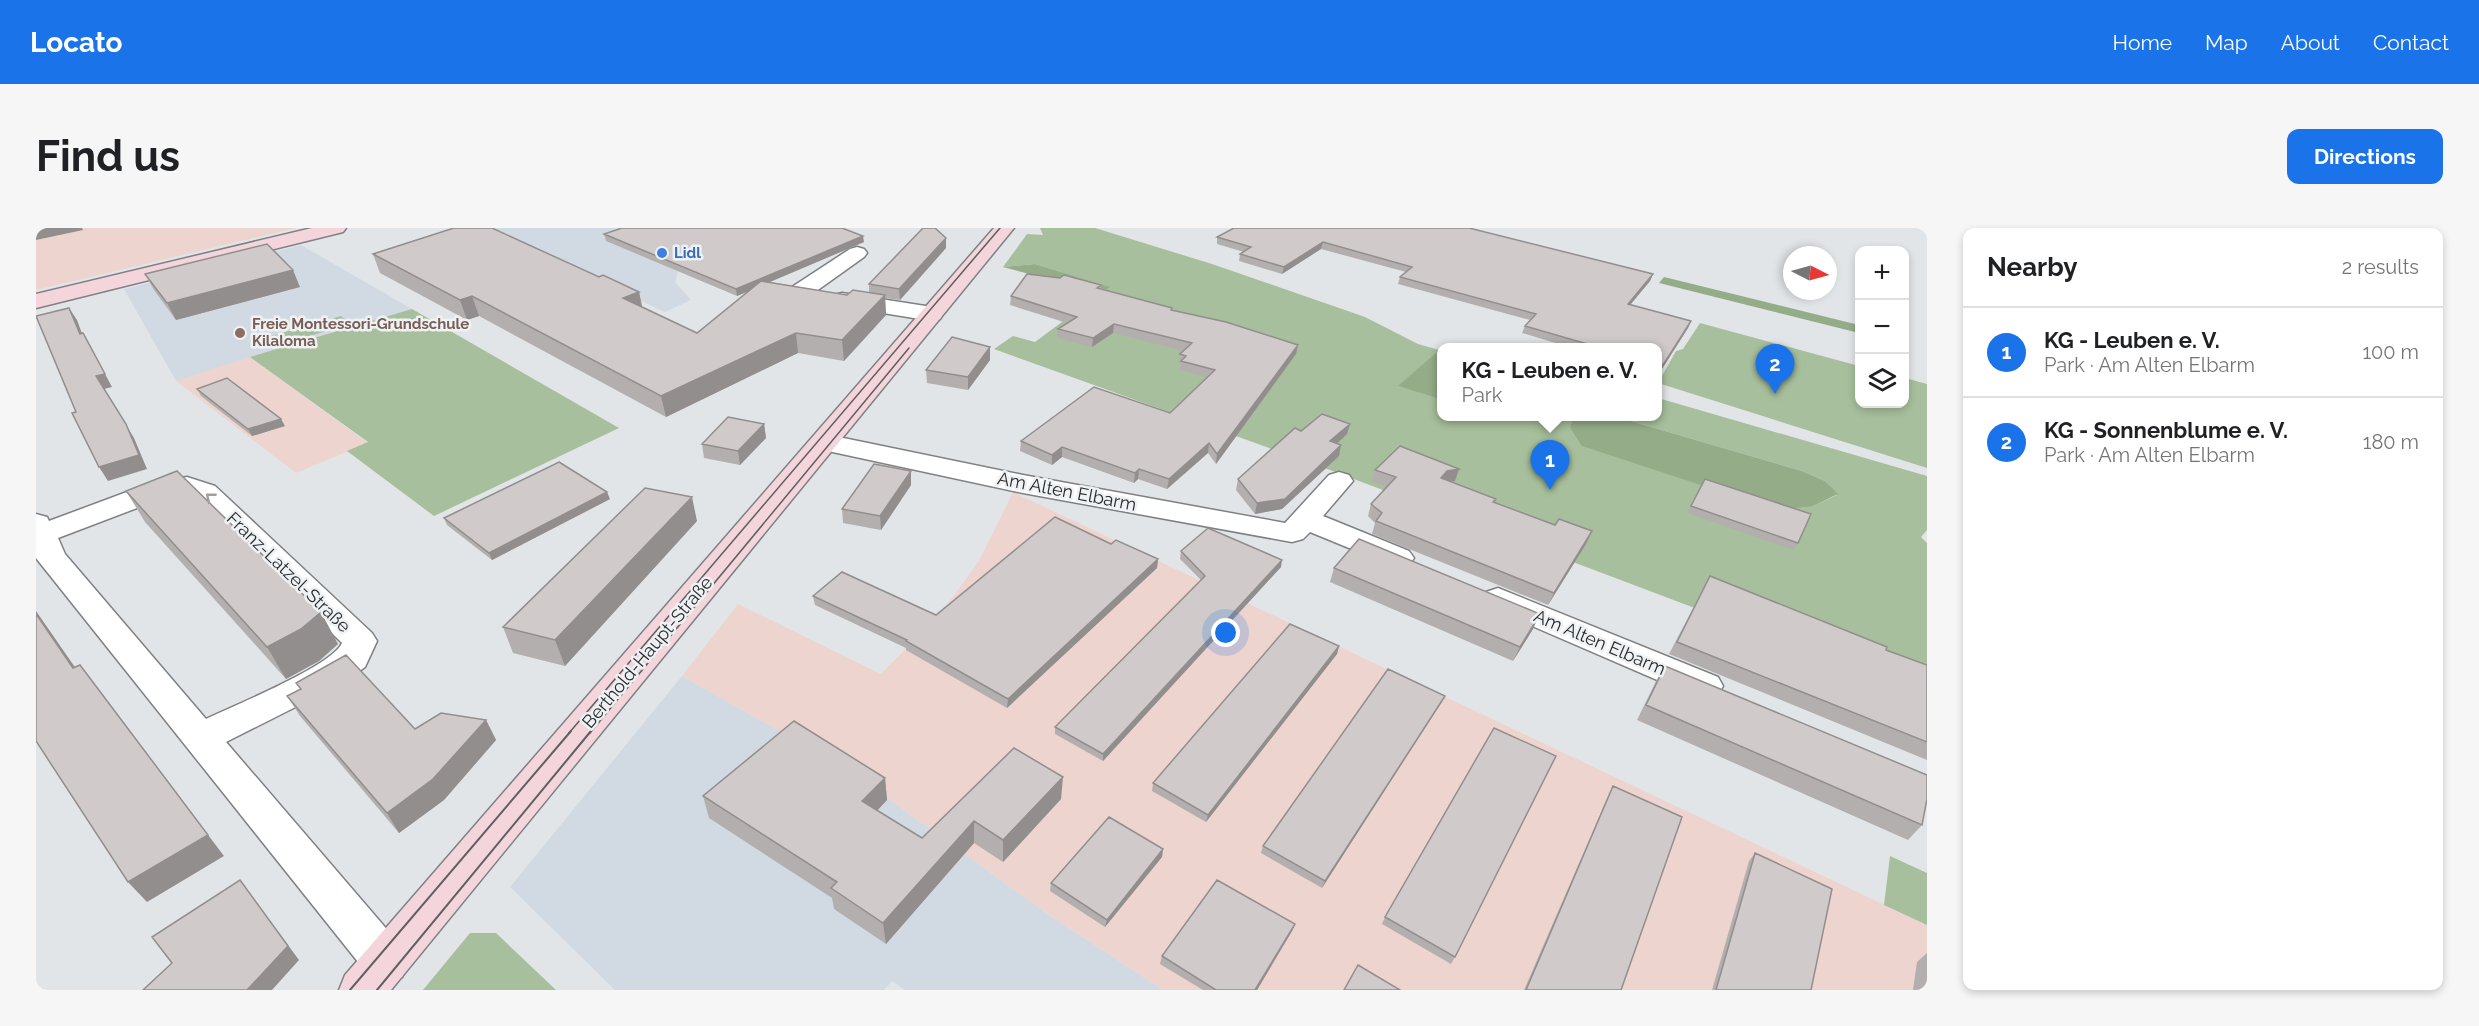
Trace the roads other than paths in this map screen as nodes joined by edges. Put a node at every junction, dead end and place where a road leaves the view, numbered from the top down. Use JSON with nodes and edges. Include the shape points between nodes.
{"nodes":[{"id":1,"x":336,"y":228,"type":"edge"},
{"id":2,"x":1004,"y":228,"type":"edge"},
{"id":3,"x":857,"y":252,"type":"dead end"},
{"id":4,"x":36,"y":301,"type":"edge"},
{"id":5,"x":932,"y":314,"type":"junction"},
{"id":6,"x":824,"y":442,"type":"junction"},
{"id":7,"x":1339,"y":481,"type":"dead end"},
{"id":8,"x":1305,"y":519,"type":"junction"},
{"id":9,"x":41,"y":545,"type":"edge"},
{"id":10,"x":1425,"y":569,"type":"edge"},
{"id":11,"x":1469,"y":587,"type":"edge"},
{"id":12,"x":1731,"y":696,"type":"edge"},
{"id":13,"x":200,"y":738,"type":"junction"},
{"id":14,"x":386,"y":962,"type":"junction"},
{"id":15,"x":362,"y":990,"type":"edge"}],
"edges":[{"from":1,"to":4,"type":"street"},
{"from":2,"to":5,"type":"street","name":"Berthold-Haupt-Straße"},
{"from":3,"to":5,"type":"street","via":[[800,292]]},
{"from":5,"to":6,"type":"street","name":"Berthold-Haupt-Straße"},
{"from":6,"to":8,"type":"street","name":"Am Alten Elbarm","via":[[1023,484],[1293,533]]},
{"from":6,"to":14,"type":"street","name":"Berthold-Haupt-Straße"},
{"from":7,"to":8,"type":"street","name":"Am Alten Elbarm"},
{"from":8,"to":10,"type":"street"},
{"from":9,"to":13,"type":"street","name":"Franz-Latzel-Straße"},
{"from":13,"to":9,"type":"street","name":"Franz-Latzel-Straße","one_way":true,"via":[[330,674],[353,658],[360,641],[205,492],[188,486],[161,489]]},
{"from":11,"to":12,"type":"street","name":"Am Alten Elbarm"},
{"from":13,"to":14,"type":"street","name":"Franz-Latzel-Straße"},
{"from":14,"to":15,"type":"street","name":"Berthold-Haupt-Straße"}]}
